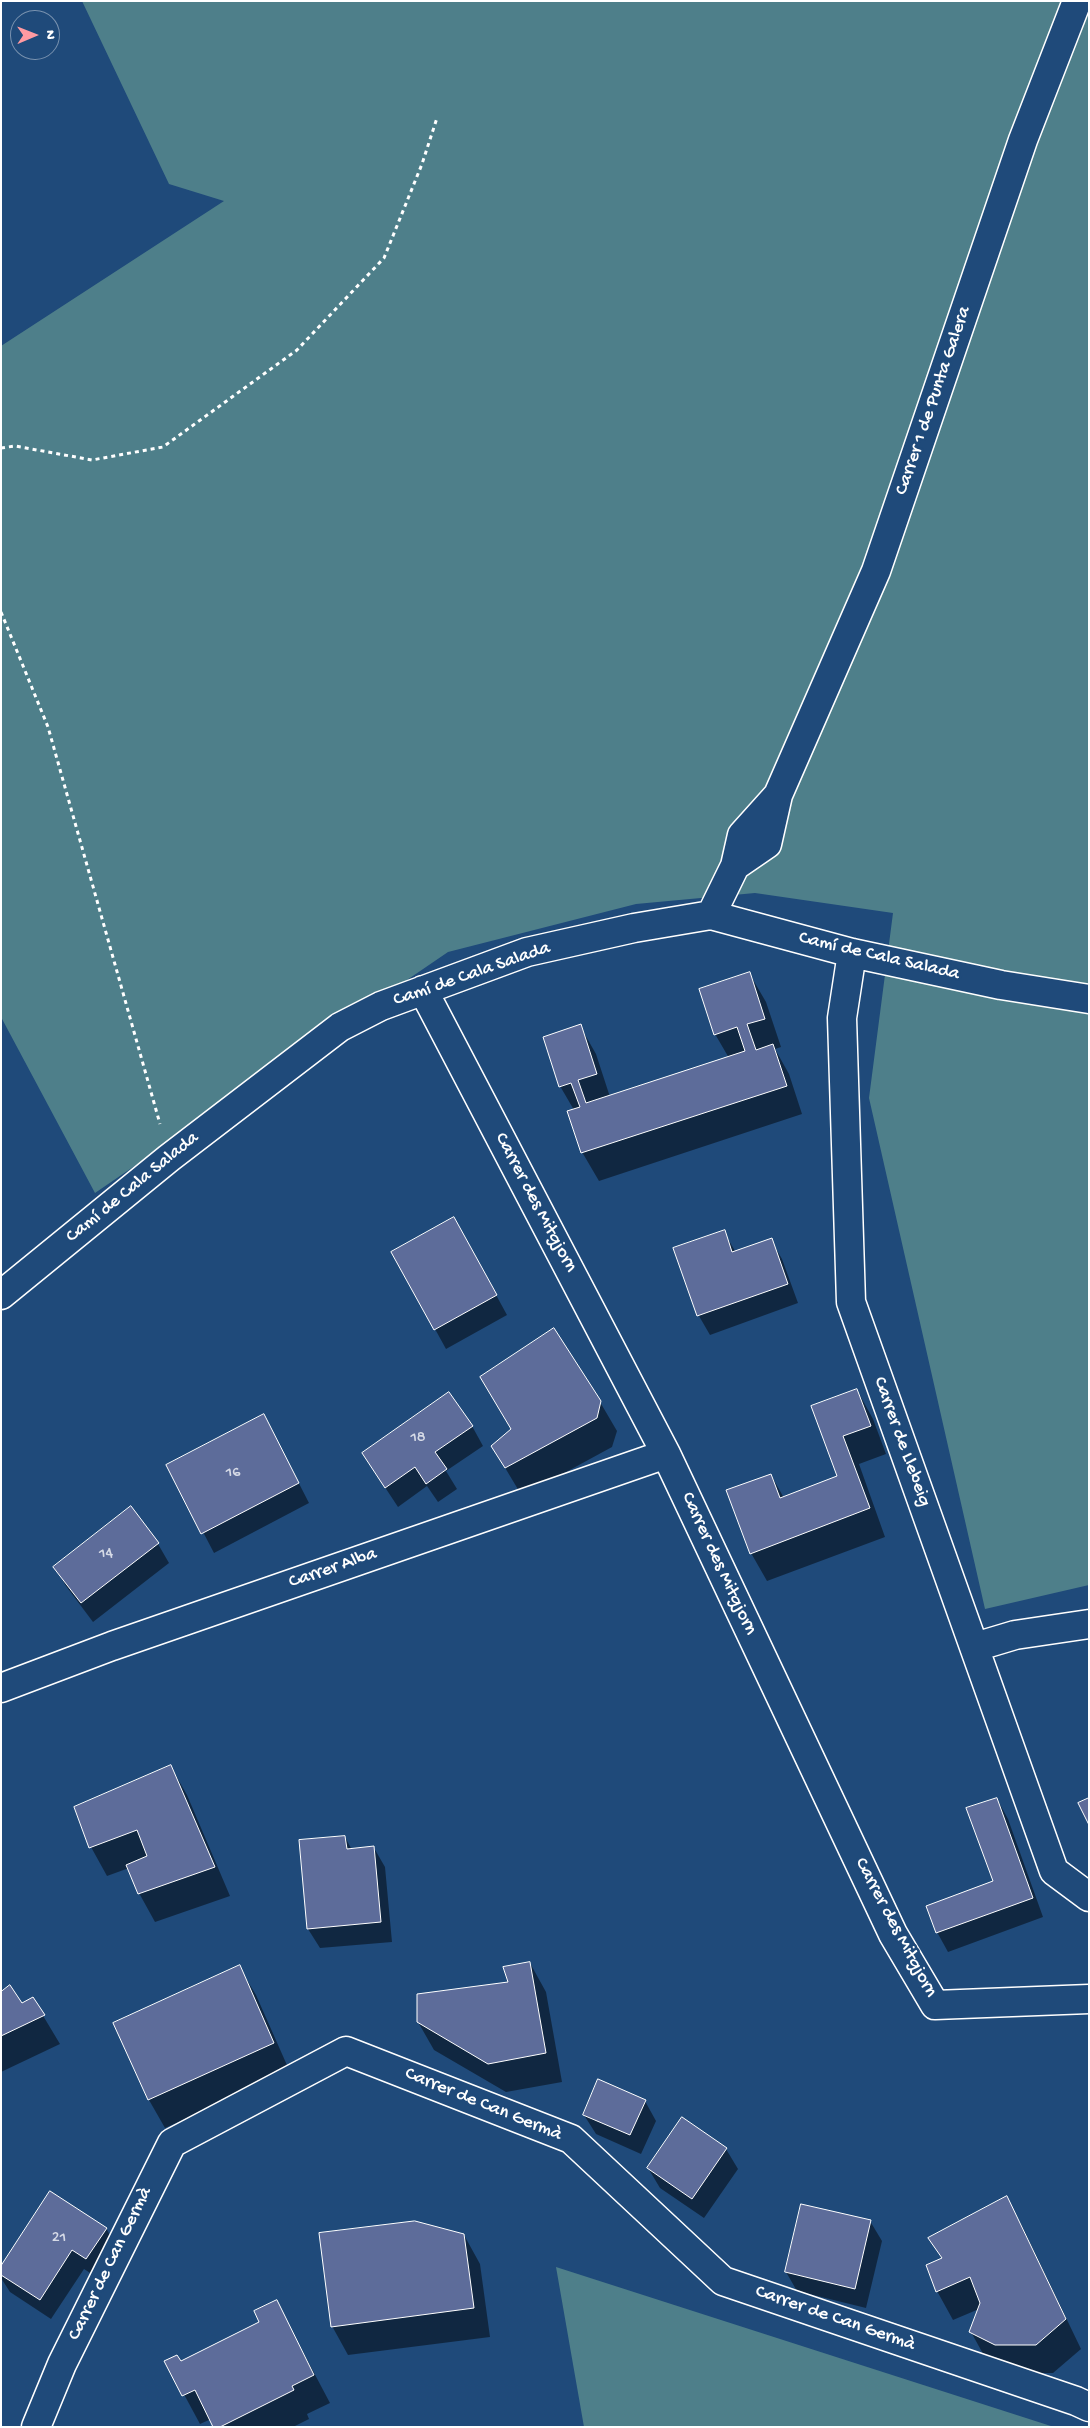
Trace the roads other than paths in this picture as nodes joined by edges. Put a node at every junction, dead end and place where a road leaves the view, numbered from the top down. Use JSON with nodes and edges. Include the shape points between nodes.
{"nodes":[{"id":1,"x":1077,"y":1,"type":"edge"},
{"id":2,"x":711,"y":915,"type":"junction"},
{"id":3,"x":852,"y":954,"type":"junction"},
{"id":4,"x":423,"y":990,"type":"junction"},
{"id":5,"x":1089,"y":999,"type":"edge"},
{"id":6,"x":1,"y":1295,"type":"edge"},
{"id":7,"x":666,"y":1454,"type":"junction"},
{"id":8,"x":1089,"y":1624,"type":"edge"},
{"id":9,"x":975,"y":1647,"type":"junction"},
{"id":10,"x":1,"y":1688,"type":"edge"},
{"id":11,"x":1089,"y":1897,"type":"edge"},
{"id":12,"x":1089,"y":1999,"type":"edge"},
{"id":13,"x":1089,"y":2407,"type":"edge"},
{"id":14,"x":36,"y":2427,"type":"edge"}],
"edges":[{"from":1,"to":2,"type":"street","name":"Carrer 1 de Punta Galera","via":[[1023,140],[876,571],[778,795],[742,835],[735,866]]},
{"from":2,"to":3,"type":"street","name":"Camí de Cala Salada"},
{"from":2,"to":4,"type":"street","name":"Camí de Cala Salada","via":[[527,952]]},
{"from":3,"to":5,"type":"street","name":"Camí de Cala Salada","via":[[1001,985]]},
{"from":3,"to":9,"type":"street","name":"Carrer de Llebeig","via":[[842,1018],[850,1302]]},
{"from":4,"to":6,"type":"street","name":"Camí de Cala Salada","via":[[340,1027],[169,1158]]},
{"from":4,"to":7,"type":"street","name":"Carrer des Mitgjorn"},
{"from":7,"to":10,"type":"street","name":"Carrer Alba","via":[[112,1646]]},
{"from":7,"to":12,"type":"street","name":"Carrer des Mitgjorn","via":[[893,1934],[935,2005]]},
{"from":8,"to":9,"type":"street","via":[[1015,1634]]},
{"from":9,"to":11,"type":"street","name":"Carrer de Llebeig","via":[[1054,1871]]},
{"from":13,"to":14,"type":"street","name":"Carrer de Can Germà","via":[[723,2281],[571,2139],[346,2051],[172,2143],[62,2364]]}]}
